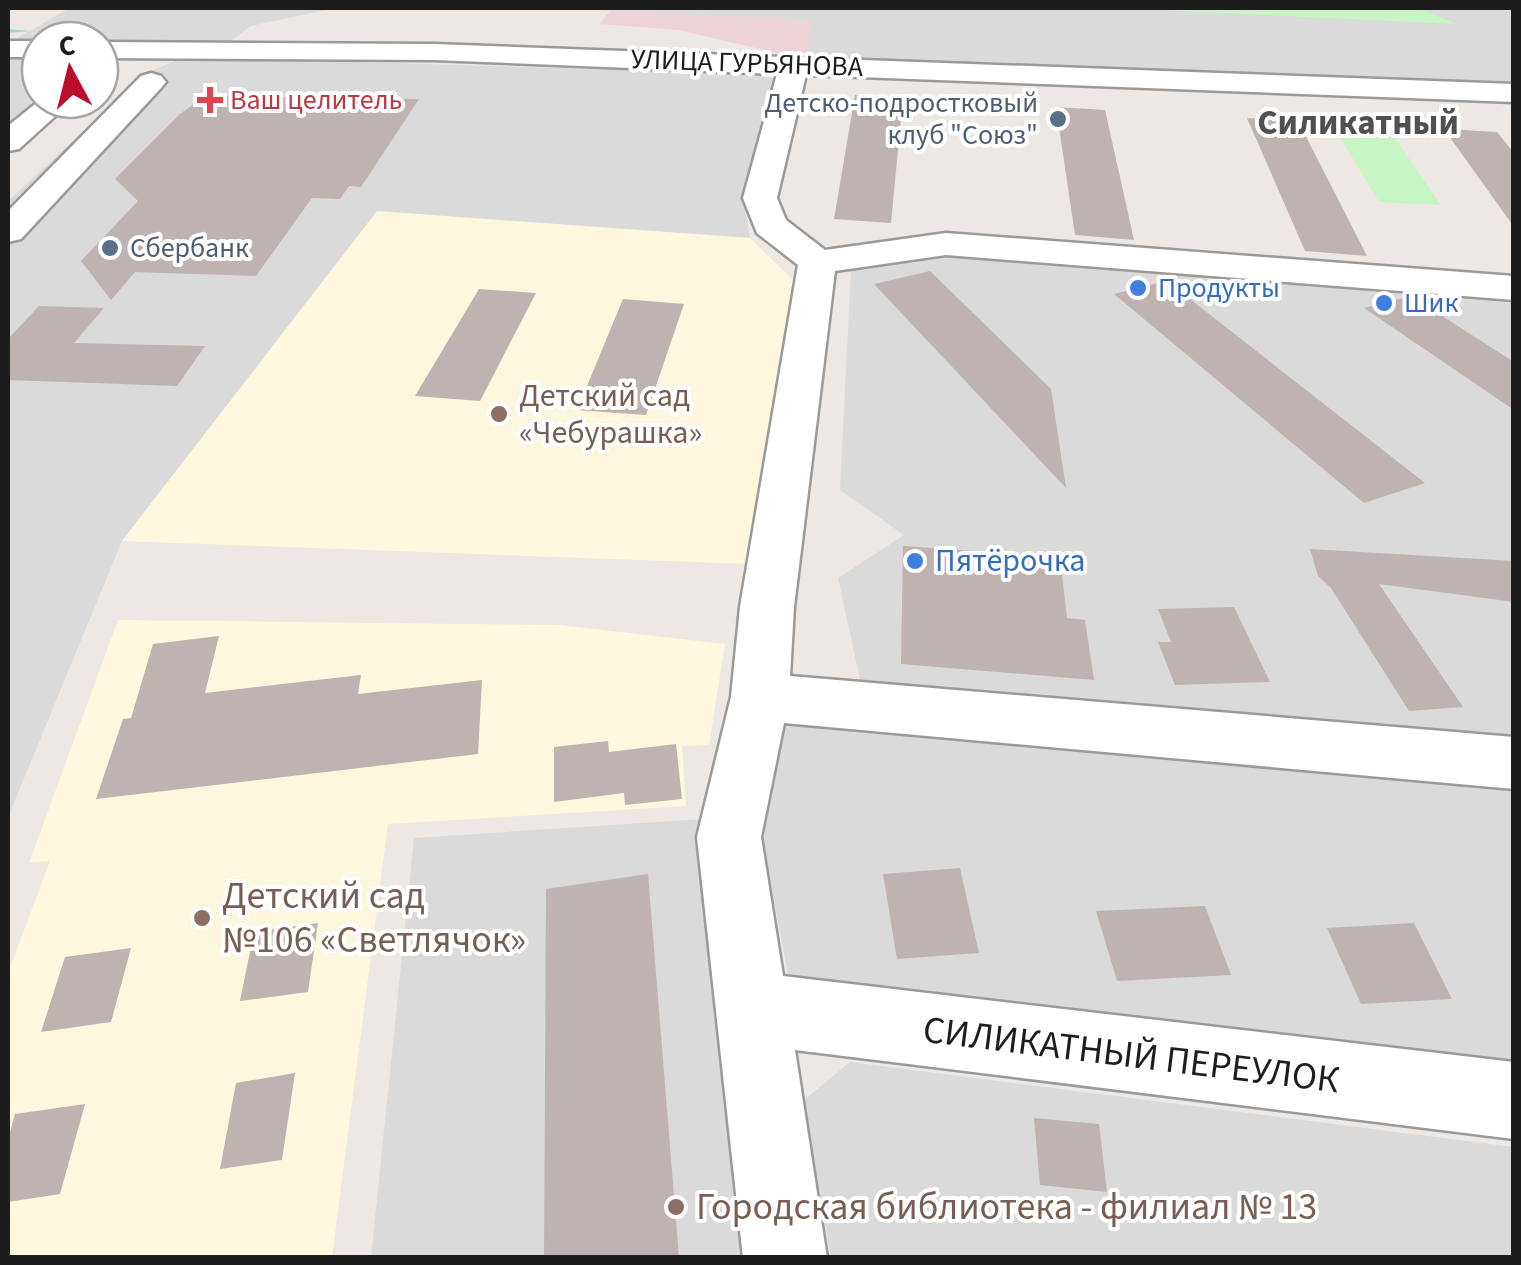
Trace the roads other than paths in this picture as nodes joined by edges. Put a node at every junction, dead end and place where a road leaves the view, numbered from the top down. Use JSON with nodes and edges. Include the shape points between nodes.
{"nodes":[{"id":1,"x":120,"y":50,"type":"edge"},
{"id":2,"x":794,"y":64,"type":"junction"},
{"id":3,"x":152,"y":82,"type":"dead end"},
{"id":4,"x":1514,"y":93,"type":"edge"},
{"id":5,"x":40,"y":120,"type":"edge"},
{"id":6,"x":10,"y":154,"type":"edge"},
{"id":7,"x":8,"y":231,"type":"edge"},
{"id":8,"x":816,"y":262,"type":"junction"},
{"id":9,"x":1514,"y":288,"type":"edge"},
{"id":10,"x":760,"y":697,"type":"junction"},
{"id":11,"x":1514,"y":763,"type":"edge"},
{"id":12,"x":749,"y":1008,"type":"junction"},
{"id":13,"x":1514,"y":1101,"type":"edge"},
{"id":14,"x":785,"y":1258,"type":"edge"}],
"edges":[{"from":1,"to":2,"type":"street","name":"УЛИЦА ГУРЬЯНОВА"},
{"from":2,"to":4,"type":"street","name":"УЛИЦА ГУРЬЯНОВА"},
{"from":2,"to":8,"type":"street","via":[[760,198],[770,225]]},
{"from":3,"to":7,"type":"street"},
{"from":5,"to":6,"type":"street"},
{"from":8,"to":9,"type":"street","via":[[946,244]]},
{"from":8,"to":10,"type":"street"},
{"from":10,"to":11,"type":"street"},
{"from":10,"to":12,"type":"street","via":[[729,837]]},
{"from":12,"to":13,"type":"street","name":"СИЛИКАТНЫЙ ПЕРЕУЛОК"},
{"from":12,"to":14,"type":"street"}]}
